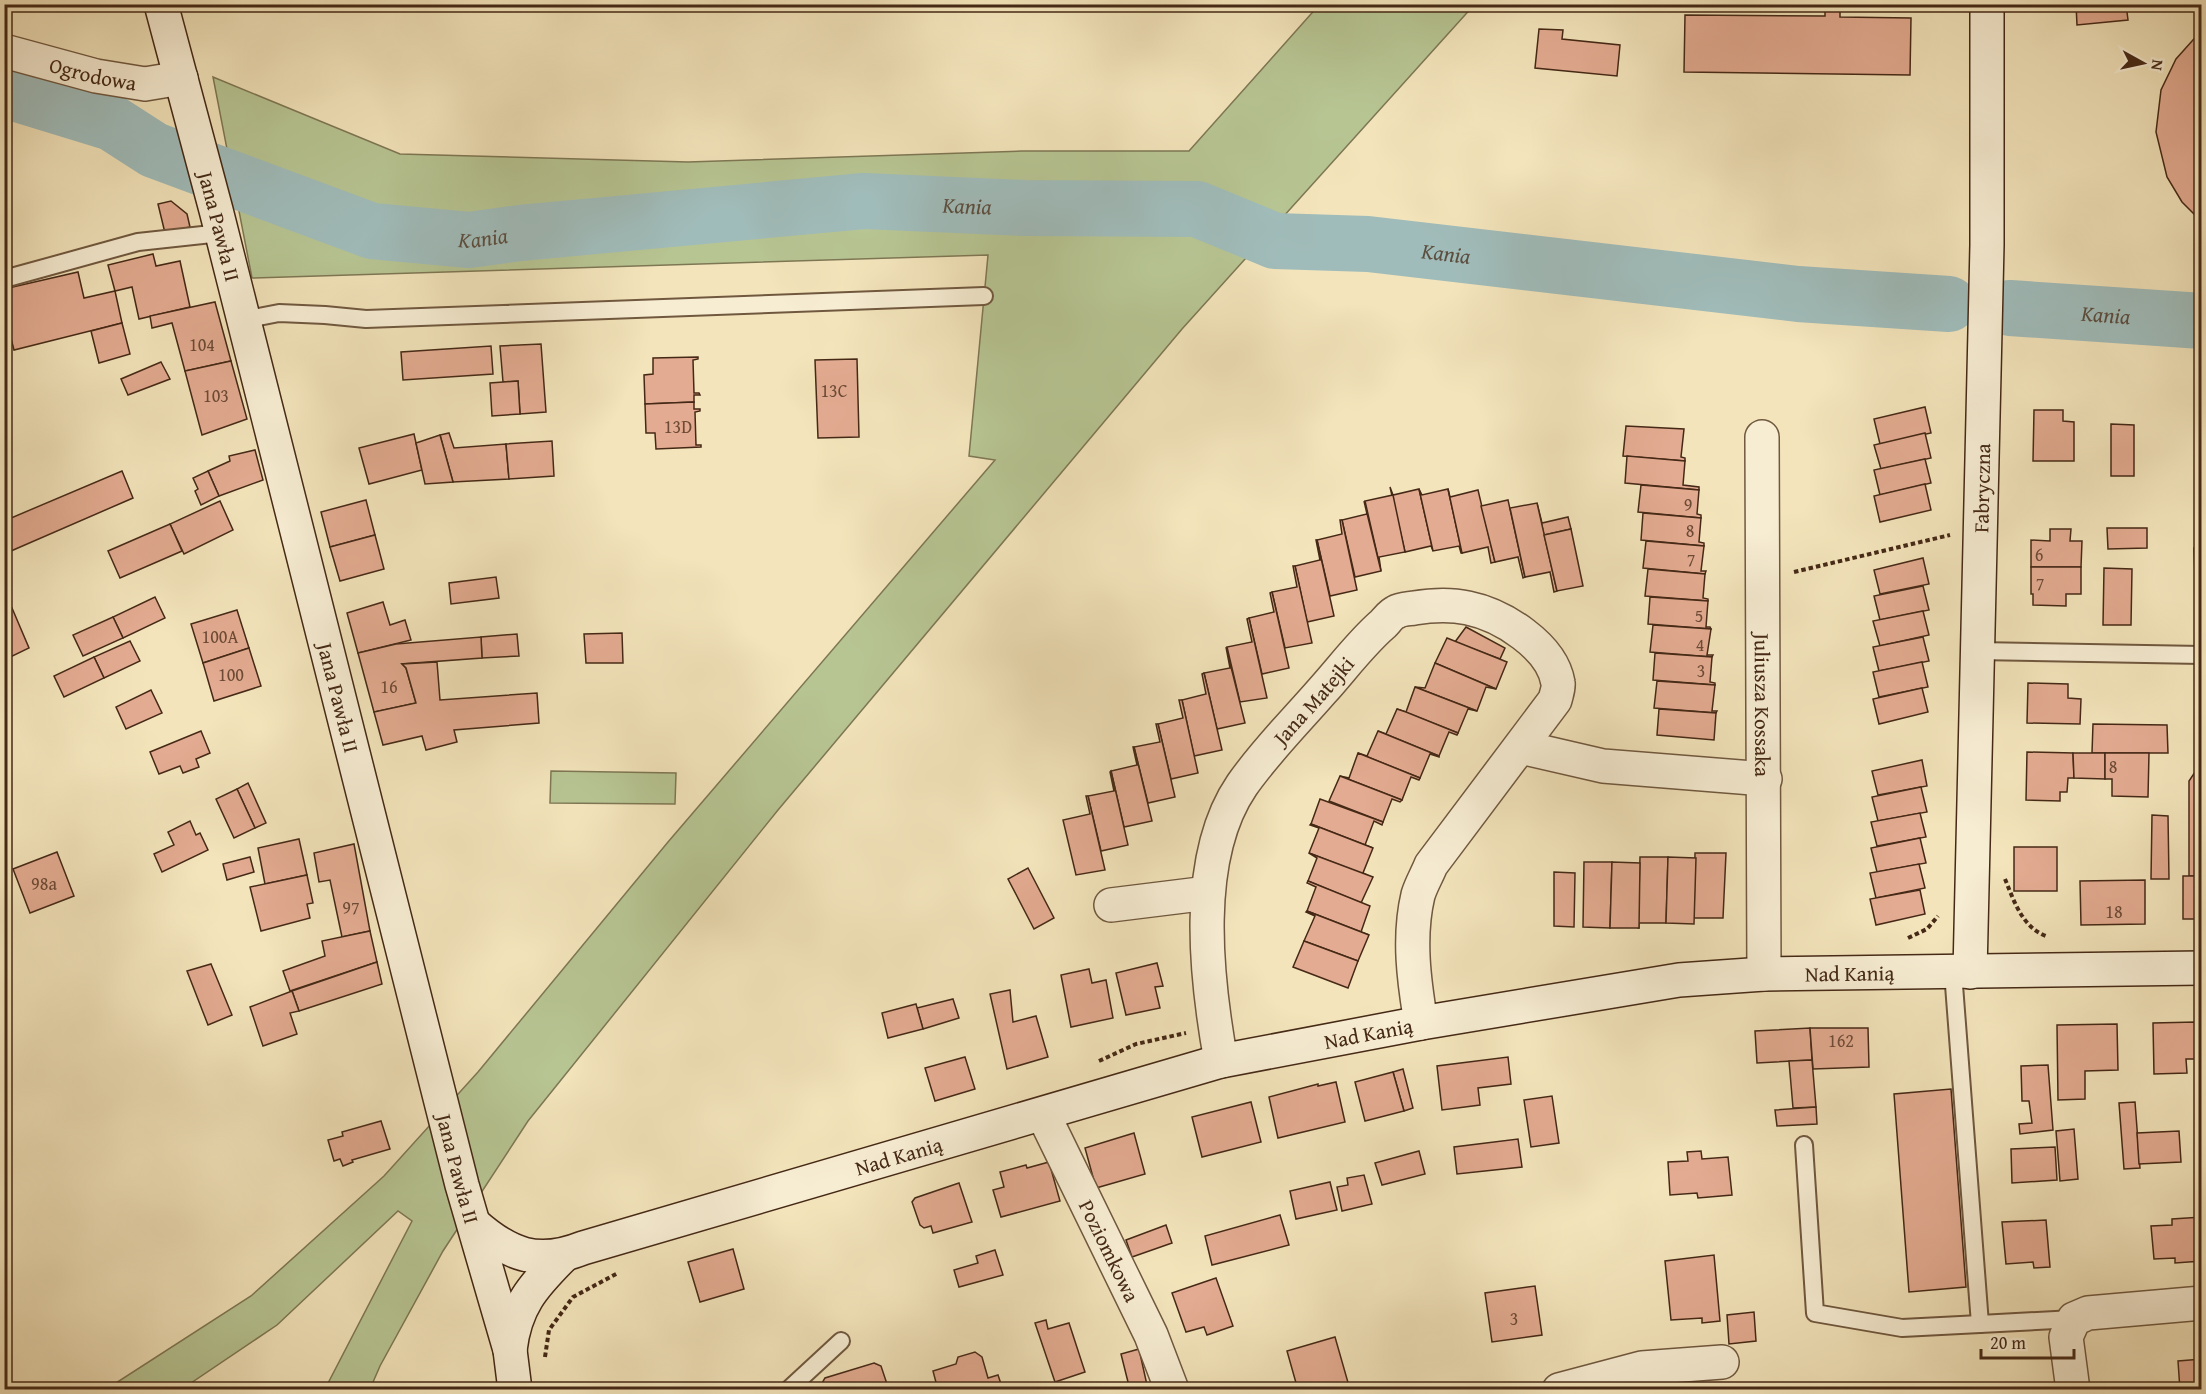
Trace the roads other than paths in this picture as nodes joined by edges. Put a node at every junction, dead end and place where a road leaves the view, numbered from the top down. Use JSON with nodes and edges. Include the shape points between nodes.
{"nodes":[{"id":1,"x":161,"y":4,"type":"edge"},
{"id":2,"x":1987,"y":4,"type":"edge"},
{"id":3,"x":4,"y":51,"type":"edge"},
{"id":4,"x":181,"y":78,"type":"junction"},
{"id":5,"x":219,"y":222,"type":"junction"},
{"id":6,"x":4,"y":279,"type":"edge"},
{"id":7,"x":984,"y":296,"type":"dead end"},
{"id":8,"x":243,"y":320,"type":"junction"},
{"id":9,"x":1762,"y":437,"type":"dead end"},
{"id":10,"x":1977,"y":651,"type":"junction"},
{"id":11,"x":2202,"y":655,"type":"edge"},
{"id":12,"x":1521,"y":747,"type":"junction"},
{"id":13,"x":1765,"y":779,"type":"junction"},
{"id":14,"x":1208,"y":893,"type":"junction"},
{"id":15,"x":1111,"y":905,"type":"dead end"},
{"id":16,"x":2202,"y":968,"type":"edge"},
{"id":17,"x":1961,"y":972,"type":"junction"},
{"id":18,"x":1764,"y":974,"type":"junction"},
{"id":19,"x":1421,"y":1023,"type":"junction"},
{"id":20,"x":1221,"y":1060,"type":"junction"},
{"id":21,"x":1043,"y":1114,"type":"junction"},
{"id":22,"x":1804,"y":1145,"type":"dead end"},
{"id":23,"x":474,"y":1224,"type":"junction"},
{"id":24,"x":562,"y":1256,"type":"junction"},
{"id":25,"x":2202,"y":1304,"type":"edge"},
{"id":26,"x":2073,"y":1319,"type":"junction"},
{"id":27,"x":1980,"y":1324,"type":"junction"},
{"id":28,"x":841,"y":1341,"type":"dead end"},
{"id":29,"x":510,"y":1350,"type":"junction"},
{"id":30,"x":1722,"y":1362,"type":"dead end"},
{"id":31,"x":515,"y":1389,"type":"edge"},
{"id":32,"x":788,"y":1389,"type":"edge"},
{"id":33,"x":1172,"y":1389,"type":"edge"},
{"id":34,"x":1559,"y":1389,"type":"edge"},
{"id":35,"x":2073,"y":1389,"type":"edge"}],
"edges":[{"from":1,"to":4,"type":"street","name":"Jana Pawła II"},
{"from":2,"to":10,"type":"street","name":"Fabryczna","via":[[1987,245]]},
{"from":3,"to":4,"type":"street","name":"Ogrodowa","via":[[96,76],[145,84]]},
{"from":4,"to":5,"type":"street","name":"Jana Pawła II"},
{"from":5,"to":6,"type":"lane"},
{"from":5,"to":8,"type":"street","name":"Jana Pawła II"},
{"from":7,"to":8,"type":"lane","via":[[366,319],[279,313]]},
{"from":8,"to":23,"type":"street","name":"Jana Pawła II"},
{"from":9,"to":13,"type":"street","name":"Juliusza Kossaka"},
{"from":10,"to":11,"type":"lane"},
{"from":10,"to":17,"type":"street","name":"Fabryczna","via":[[1972,869]]},
{"from":12,"to":13,"type":"street","via":[[1603,766]]},
{"from":12,"to":14,"type":"street","name":"Jana Matejki","via":[[1555,700],[1559,684],[1551,662],[1537,644],[1500,620],[1469,608],[1438,604],[1396,611],[1242,785],[1229,808]]},
{"from":12,"to":19,"type":"street","name":"Jana Matejki","via":[[1431,865],[1419,894],[1412,929]]},
{"from":13,"to":18,"type":"street","name":"Juliusza Kossaka"},
{"from":14,"to":15,"type":"street"},
{"from":14,"to":20,"type":"street","name":"Jana Matejki","via":[[1206,940]]},
{"from":16,"to":17,"type":"street","name":"Nad Kanią"},
{"from":17,"to":18,"type":"street","name":"Nad Kanią"},
{"from":17,"to":27,"type":"lane"},
{"from":18,"to":19,"type":"street","name":"Nad Kanią","via":[[1667,982]]},
{"from":19,"to":20,"type":"street","name":"Nad Kanią"},
{"from":20,"to":21,"type":"street","name":"Nad Kanią"},
{"from":21,"to":24,"type":"street","name":"Nad Kanią"},
{"from":21,"to":33,"type":"street","name":"Poziomkowa","via":[[1151,1335]]},
{"from":22,"to":27,"type":"lane","via":[[1815,1313],[1902,1328]]},
{"from":23,"to":24,"type":"street","name":"Nad Kanią","via":[[510,1251]]},
{"from":23,"to":29,"type":"street","name":"Jana Pawła II"},
{"from":24,"to":29,"type":"street","name":"Nad Kanią","via":[[533,1285],[512,1330]]},
{"from":25,"to":26,"type":"street","via":[[2088,1313]]},
{"from":26,"to":27,"type":"lane"},
{"from":26,"to":35,"type":"street","via":[[2066,1337]]},
{"from":28,"to":32,"type":"lane"},
{"from":29,"to":31,"type":"street","name":"Jana Pawła II"},
{"from":30,"to":34,"type":"street","via":[[1642,1368]]}]}
